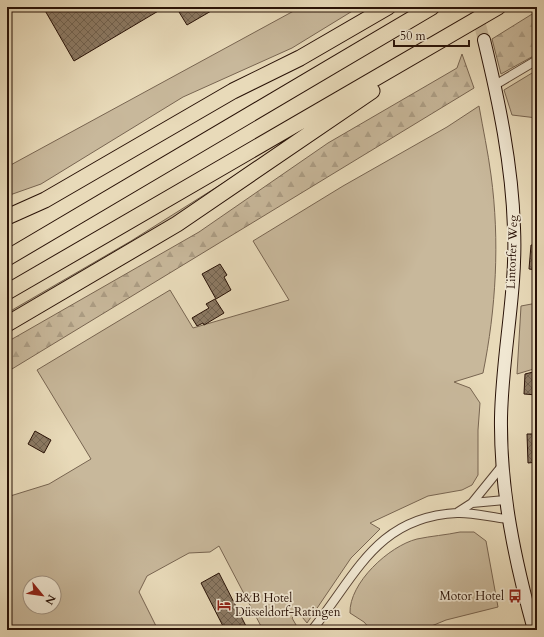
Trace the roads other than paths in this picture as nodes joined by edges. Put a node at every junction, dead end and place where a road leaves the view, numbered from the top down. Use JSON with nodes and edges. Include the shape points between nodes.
{"nodes":[{"id":1,"x":388,"y":7,"type":"edge"},
{"id":2,"x":432,"y":7,"type":"edge"},
{"id":3,"x":498,"y":7,"type":"edge"},
{"id":4,"x":476,"y":20,"type":"junction"},
{"id":5,"x":484,"y":40,"type":"tunnel mouth"},
{"id":6,"x":537,"y":60,"type":"edge"},
{"id":7,"x":495,"y":86,"type":"junction"},
{"id":8,"x":45,"y":200,"type":"junction"},
{"id":9,"x":7,"y":217,"type":"edge"},
{"id":10,"x":7,"y":226,"type":"edge"},
{"id":11,"x":7,"y":258,"type":"edge"},
{"id":12,"x":7,"y":292,"type":"edge"},
{"id":13,"x":7,"y":324,"type":"edge"},
{"id":14,"x":502,"y":466,"type":"junction"},
{"id":15,"x":505,"y":500,"type":"junction"},
{"id":16,"x":472,"y":503,"type":"junction"},
{"id":17,"x":458,"y":512,"type":"junction"},
{"id":18,"x":508,"y":519,"type":"junction"},
{"id":19,"x":312,"y":630,"type":"edge"},
{"id":20,"x":534,"y":630,"type":"edge"}],
"edges":[{"from":1,"to":8,"type":"highway","via":[[300,58],[234,91]]},
{"from":2,"to":11,"type":"highway"},
{"from":3,"to":4,"type":"highway"},
{"from":4,"to":12,"type":"highway"},
{"from":4,"to":13,"type":"highway","via":[[177,224]]},
{"from":5,"to":7,"type":"main road","name":"Lintorfer Weg"},
{"from":6,"to":7,"type":"street"},
{"from":7,"to":14,"type":"main road","name":"Lintorfer Weg","via":[[507,143],[514,229],[513,275],[503,378]]},
{"from":8,"to":9,"type":"highway"},
{"from":8,"to":10,"type":"highway"},
{"from":14,"to":15,"type":"main road","name":"Lintorfer Weg"},
{"from":14,"to":16,"type":"street"},
{"from":15,"to":16,"type":"street"},
{"from":15,"to":18,"type":"main road","name":"Lintorfer Weg"},
{"from":16,"to":17,"type":"street"},
{"from":17,"to":18,"type":"street"},
{"from":17,"to":19,"type":"street","via":[[422,518],[381,542],[360,563]]},
{"from":18,"to":20,"type":"main road","name":"Lintorfer Weg"}]}
